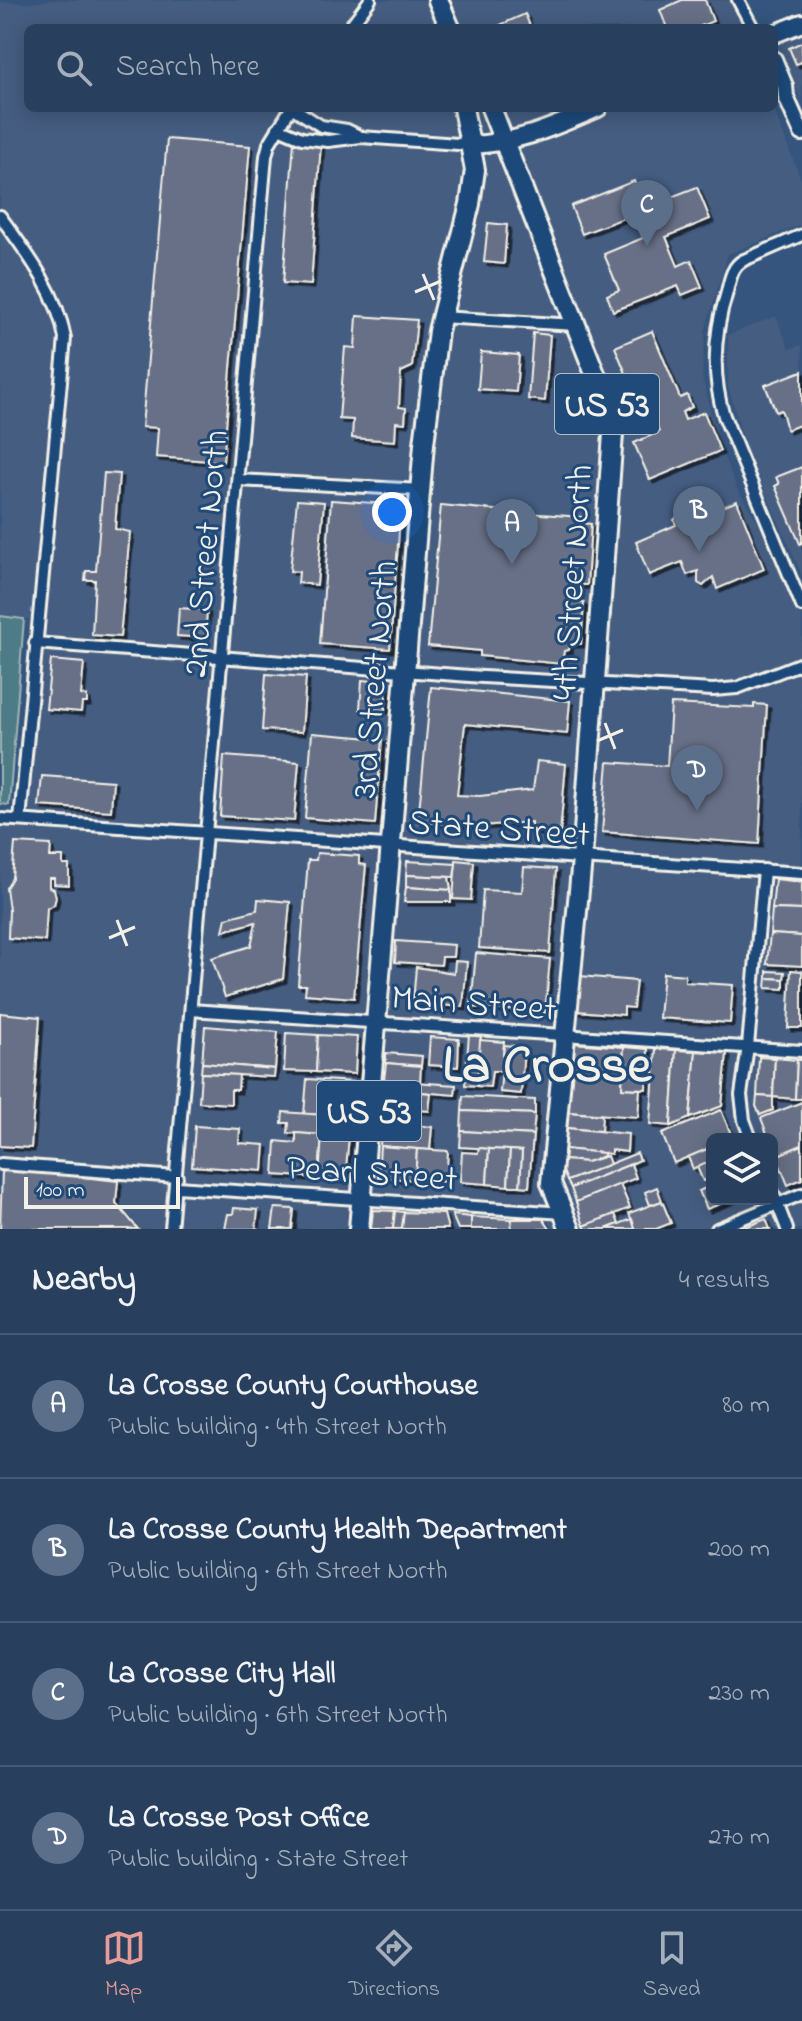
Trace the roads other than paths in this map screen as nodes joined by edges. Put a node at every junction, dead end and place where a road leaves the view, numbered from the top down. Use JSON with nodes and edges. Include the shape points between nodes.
{"nodes":[{"id":1,"x":370,"y":0,"type":"edge"},
{"id":2,"x":438,"y":0,"type":"edge"},
{"id":3,"x":738,"y":0,"type":"edge"},
{"id":4,"x":802,"y":23,"type":"edge"},
{"id":5,"x":352,"y":24,"type":"edge"},
{"id":6,"x":449,"y":24,"type":"edge"},
{"id":7,"x":751,"y":24,"type":"edge"},
{"id":8,"x":778,"y":32,"type":"edge"},
{"id":9,"x":778,"y":69,"type":"edge"},
{"id":10,"x":778,"y":86,"type":"edge"},
{"id":11,"x":786,"y":97,"type":"junction"},
{"id":12,"x":289,"y":112,"type":"edge"},
{"id":13,"x":298,"y":112,"type":"edge"},
{"id":14,"x":464,"y":112,"type":"edge"},
{"id":15,"x":483,"y":112,"type":"edge"},
{"id":16,"x":492,"y":112,"type":"edge"},
{"id":17,"x":589,"y":112,"type":"edge"},
{"id":18,"x":278,"y":128,"type":"junction"},
{"id":19,"x":802,"y":133,"type":"edge"},
{"id":20,"x":361,"y":137,"type":"junction"},
{"id":21,"x":500,"y":143,"type":"junction"},
{"id":22,"x":472,"y":145,"type":"junction"},
{"id":23,"x":0,"y":216,"type":"edge"},
{"id":24,"x":802,"y":235,"type":"edge"},
{"id":25,"x":440,"y":317,"type":"junction"},
{"id":26,"x":576,"y":325,"type":"junction"},
{"id":27,"x":239,"y":480,"type":"junction"},
{"id":28,"x":421,"y":490,"type":"junction"},
{"id":29,"x":802,"y":606,"type":"edge"},
{"id":30,"x":35,"y":643,"type":"junction"},
{"id":31,"x":221,"y":657,"type":"junction"},
{"id":32,"x":802,"y":663,"type":"edge"},
{"id":33,"x":405,"y":671,"type":"junction"},
{"id":34,"x":595,"y":683,"type":"junction"},
{"id":35,"x":0,"y":819,"type":"edge"},
{"id":36,"x":20,"y":820,"type":"junction"},
{"id":37,"x":206,"y":834,"type":"junction"},
{"id":38,"x":390,"y":847,"type":"junction"},
{"id":39,"x":582,"y":859,"type":"junction"},
{"id":40,"x":764,"y":870,"type":"junction"},
{"id":41,"x":802,"y":873,"type":"edge"},
{"id":42,"x":191,"y":1010,"type":"junction"},
{"id":43,"x":376,"y":1022,"type":"junction"},
{"id":44,"x":565,"y":1034,"type":"junction"},
{"id":45,"x":748,"y":1046,"type":"junction"},
{"id":46,"x":802,"y":1051,"type":"edge"},
{"id":47,"x":749,"y":1133,"type":"edge"},
{"id":48,"x":1,"y":1164,"type":"edge"},
{"id":49,"x":177,"y":1182,"type":"junction"},
{"id":50,"x":802,"y":1194,"type":"edge"},
{"id":51,"x":361,"y":1199,"type":"junction"},
{"id":52,"x":778,"y":1204,"type":"joint"},
{"id":53,"x":776,"y":1205,"type":"edge"},
{"id":54,"x":567,"y":1221,"type":"edge"},
{"id":55,"x":171,"y":1229,"type":"edge"},
{"id":56,"x":359,"y":1229,"type":"edge"},
{"id":57,"x":717,"y":1229,"type":"edge"},
{"id":58,"x":787,"y":1229,"type":"edge"}],
"edges":[{"from":1,"to":5,"type":"street"},
{"from":2,"to":6,"type":"highway"},
{"from":3,"to":7,"type":"street"},
{"from":4,"to":8,"type":"main road"},
{"from":9,"to":11,"type":"main road"},
{"from":10,"to":11,"type":"main road"},
{"from":11,"to":19,"type":"main road"},
{"from":12,"to":18,"type":"street","name":"2nd Street North"},
{"from":13,"to":20,"type":"street","via":[[321,126]]},
{"from":14,"to":22,"type":"highway","name":"3rd Street North","number":"US 53"},
{"from":15,"to":21,"type":"highway","number":"US 53"},
{"from":16,"to":21,"type":"highway","name":"4th Street North","number":"US 53"},
{"from":17,"to":21,"type":"main road"},
{"from":18,"to":20,"type":"street","via":[[302,138]]},
{"from":18,"to":27,"type":"street","name":"2nd Street North","via":[[266,156]]},
{"from":20,"to":22,"type":"street"},
{"from":21,"to":22,"type":"main road"},
{"from":21,"to":26,"type":"highway","name":"4th Street North","number":"US 53"},
{"from":22,"to":25,"type":"highway","name":"3rd Street North","number":"US 53","via":[[470,204]]},
{"from":23,"to":30,"type":"street","via":[[41,276],[65,338]]},
{"from":24,"to":29,"type":"street","via":[[735,266],[716,338],[724,416]]},
{"from":25,"to":26,"type":"street"},
{"from":25,"to":28,"type":"highway","name":"3rd Street North","number":"US 53"},
{"from":26,"to":34,"type":"highway","name":"4th Street North","number":"US 53","via":[[610,412],[613,434]]},
{"from":27,"to":28,"type":"street"},
{"from":27,"to":31,"type":"street","name":"2nd Street North"},
{"from":28,"to":33,"type":"highway","name":"3rd Street North","number":"US 53"},
{"from":30,"to":31,"type":"street"},
{"from":30,"to":36,"type":"street"},
{"from":31,"to":33,"type":"street"},
{"from":31,"to":37,"type":"street","name":"2nd Street North"},
{"from":32,"to":34,"type":"street","via":[[727,690]]},
{"from":33,"to":34,"type":"street"},
{"from":33,"to":38,"type":"highway","name":"3rd Street North","number":"US 53"},
{"from":34,"to":39,"type":"highway","name":"4th Street North","number":"US 53"},
{"from":35,"to":36,"type":"street","name":"State Street"},
{"from":36,"to":37,"type":"street","name":"State Street"},
{"from":37,"to":38,"type":"street","name":"State Street"},
{"from":37,"to":42,"type":"street","name":"2nd Street North"},
{"from":38,"to":39,"type":"street","name":"State Street"},
{"from":38,"to":43,"type":"highway","name":"3rd Street North","number":"US 53"},
{"from":39,"to":40,"type":"street","name":"State Street"},
{"from":39,"to":44,"type":"highway","name":"4th Street North","number":"US 53"},
{"from":40,"to":41,"type":"street","name":"State Street"},
{"from":40,"to":45,"type":"street"},
{"from":42,"to":43,"type":"street","name":"Main Street"},
{"from":42,"to":49,"type":"street","name":"2nd Street North"},
{"from":43,"to":44,"type":"street","name":"Main Street"},
{"from":43,"to":51,"type":"highway","number":"US 53"},
{"from":44,"to":45,"type":"street","name":"Main Street"},
{"from":44,"to":54,"type":"highway","number":"US 53","via":[[551,1183]]},
{"from":45,"to":46,"type":"street","name":"Main Street"},
{"from":45,"to":47,"type":"street","via":[[741,1095]]},
{"from":48,"to":49,"type":"street","name":"Pearl Street"},
{"from":49,"to":51,"type":"street","name":"Pearl Street"},
{"from":49,"to":55,"type":"street","name":"2nd Street North"},
{"from":50,"to":52,"type":"street"},
{"from":51,"to":54,"type":"street","name":"Pearl Street"},
{"from":51,"to":56,"type":"highway","number":"US 53"},
{"from":52,"to":58,"type":"street"},
{"from":53,"to":57,"type":"street"}]}
